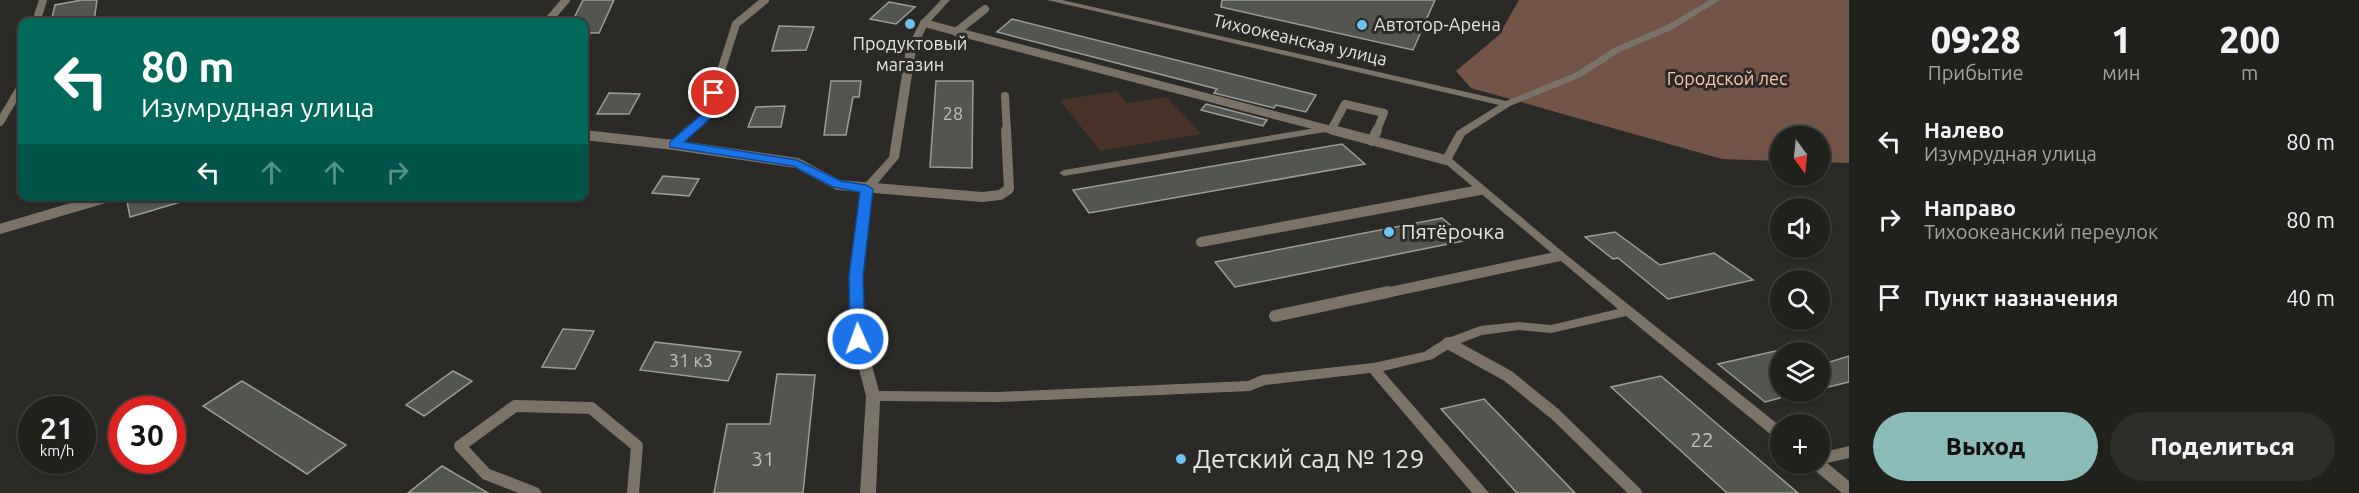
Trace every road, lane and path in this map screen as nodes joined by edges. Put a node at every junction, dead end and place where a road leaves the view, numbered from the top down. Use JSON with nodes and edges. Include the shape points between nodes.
{"nodes":[{"id":1,"x":43,"y":0,"type":"edge"},
{"id":2,"x":567,"y":0,"type":"edge"},
{"id":3,"x":765,"y":0,"type":"edge"},
{"id":4,"x":946,"y":0,"type":"edge"},
{"id":5,"x":1051,"y":0,"type":"edge"},
{"id":6,"x":1716,"y":0,"type":"edge"},
{"id":7,"x":985,"y":9,"type":"dead end"},
{"id":8,"x":37,"y":18,"type":"edge"},
{"id":9,"x":551,"y":18,"type":"edge"},
{"id":10,"x":924,"y":23,"type":"junction"},
{"id":11,"x":956,"y":32,"type":"junction"},
{"id":12,"x":18,"y":91,"type":"edge"},
{"id":13,"x":1005,"y":96,"type":"dead end"},
{"id":14,"x":1506,"y":104,"type":"junction"},
{"id":15,"x":0,"y":122,"type":"edge"},
{"id":16,"x":1329,"y":129,"type":"junction"},
{"id":17,"x":588,"y":135,"type":"edge"},
{"id":18,"x":1372,"y":141,"type":"junction"},
{"id":19,"x":674,"y":144,"type":"junction"},
{"id":20,"x":1446,"y":160,"type":"junction"},
{"id":21,"x":1064,"y":173,"type":"dead end"},
{"id":22,"x":866,"y":189,"type":"junction"},
{"id":23,"x":1480,"y":189,"type":"junction"},
{"id":24,"x":95,"y":201,"type":"edge"},
{"id":25,"x":0,"y":229,"type":"edge"},
{"id":26,"x":1201,"y":242,"type":"dead end"},
{"id":27,"x":1560,"y":256,"type":"junction"},
{"id":28,"x":1630,"y":310,"type":"junction"},
{"id":29,"x":1275,"y":316,"type":"dead end"},
{"id":30,"x":1448,"y":342,"type":"junction"},
{"id":31,"x":1373,"y":368,"type":"junction"},
{"id":32,"x":873,"y":396,"type":"junction"},
{"id":33,"x":1770,"y":426,"type":"edge"},
{"id":34,"x":1849,"y":452,"type":"edge"},
{"id":35,"x":1830,"y":457,"type":"edge"},
{"id":36,"x":1829,"y":474,"type":"edge"},
{"id":37,"x":1849,"y":490,"type":"edge"},
{"id":38,"x":535,"y":493,"type":"edge"},
{"id":39,"x":633,"y":493,"type":"edge"},
{"id":40,"x":868,"y":493,"type":"edge"},
{"id":41,"x":1481,"y":493,"type":"edge"},
{"id":42,"x":1636,"y":493,"type":"edge"}],
"edges":[{"from":1,"to":8,"type":"lane"},
{"from":2,"to":9,"type":"lane"},
{"from":3,"to":19,"type":"lane","via":[[736,24],[707,115]]},
{"from":4,"to":10,"type":"street"},
{"from":5,"to":14,"type":"street","name":"Тихоокеанская улица"},
{"from":6,"to":14,"type":"street","via":[[1670,27],[1617,50],[1578,75]]},
{"from":7,"to":11,"type":"lane"},
{"from":10,"to":11,"type":"lane"},
{"from":10,"to":22,"type":"street","via":[[911,49],[894,158]]},
{"from":11,"to":16,"type":"lane"},
{"from":12,"to":15,"type":"lane"},
{"from":13,"to":22,"type":"lane","via":[[1009,189],[1000,195],[982,197]]},
{"from":14,"to":20,"type":"street","via":[[1461,133]]},
{"from":16,"to":18,"type":"lane"},
{"from":16,"to":18,"type":"lane","via":[[1345,104],[1384,113]]},
{"from":16,"to":21,"type":"street"},
{"from":17,"to":19,"type":"lane"},
{"from":18,"to":20,"type":"lane"},
{"from":19,"to":22,"type":"lane","via":[[797,163],[838,185]]},
{"from":20,"to":23,"type":"street"},
{"from":22,"to":32,"type":"street","via":[[856,276],[858,339]]},
{"from":23,"to":26,"type":"lane"},
{"from":23,"to":27,"type":"street"},
{"from":24,"to":25,"type":"lane"},
{"from":27,"to":28,"type":"street"},
{"from":27,"to":29,"type":"lane"},
{"from":28,"to":30,"type":"street","via":[[1551,328],[1519,326],[1480,331]]},
{"from":28,"to":33,"type":"street"},
{"from":30,"to":31,"type":"street","via":[[1428,356]]},
{"from":30,"to":42,"type":"lane","via":[[1508,376],[1555,414]]},
{"from":31,"to":32,"type":"street","via":[[1262,380],[1239,387],[998,397]]},
{"from":31,"to":41,"type":"street"},
{"from":32,"to":40,"type":"street"},
{"from":34,"to":35,"type":"street"},
{"from":36,"to":37,"type":"street"},
{"from":38,"to":39,"type":"lane","via":[[486,474],[460,446],[515,406],[591,408],[637,446]]}]}
